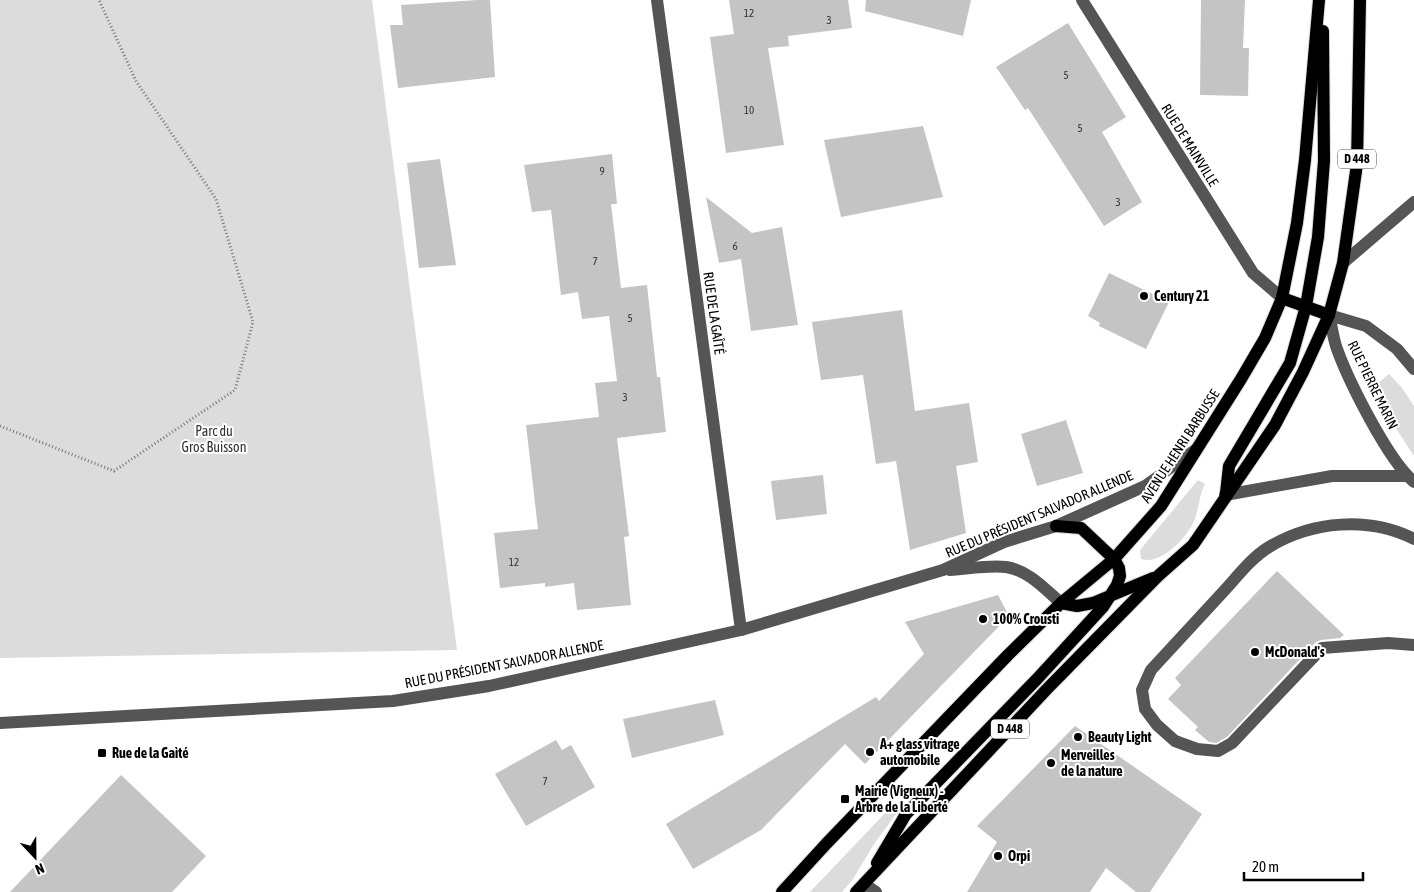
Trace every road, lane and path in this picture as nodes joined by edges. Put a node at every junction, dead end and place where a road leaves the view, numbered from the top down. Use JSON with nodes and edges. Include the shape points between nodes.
{"nodes":[{"id":1,"x":99,"y":0,"type":"edge"},
{"id":2,"x":657,"y":0,"type":"edge"},
{"id":3,"x":1082,"y":0,"type":"edge"},
{"id":4,"x":1319,"y":0,"type":"edge"},
{"id":5,"x":1323,"y":0,"type":"edge"},
{"id":6,"x":1360,"y":0,"type":"edge"},
{"id":7,"x":1414,"y":202,"type":"edge"},
{"id":8,"x":1343,"y":263,"type":"junction"},
{"id":9,"x":1282,"y":298,"type":"junction"},
{"id":10,"x":1306,"y":306,"type":"junction"},
{"id":11,"x":1330,"y":315,"type":"junction"},
{"id":12,"x":1414,"y":369,"type":"edge"},
{"id":13,"x":0,"y":426,"type":"edge"},
{"id":14,"x":1195,"y":450,"type":"junction"},
{"id":15,"x":1410,"y":479,"type":"edge"},
{"id":16,"x":1225,"y":495,"type":"junction"},
{"id":17,"x":1056,"y":526,"type":"junction"},
{"id":18,"x":1414,"y":538,"type":"edge"},
{"id":19,"x":1114,"y":559,"type":"junction"},
{"id":20,"x":943,"y":570,"type":"junction"},
{"id":21,"x":1158,"y":576,"type":"junction"},
{"id":22,"x":1110,"y":596,"type":"junction"},
{"id":23,"x":1061,"y":603,"type":"junction"},
{"id":24,"x":741,"y":630,"type":"junction"},
{"id":25,"x":1414,"y":645,"type":"edge"},
{"id":26,"x":0,"y":723,"type":"edge"},
{"id":27,"x":860,"y":888,"type":"edge"},
{"id":28,"x":782,"y":892,"type":"edge"},
{"id":29,"x":876,"y":892,"type":"edge"}],
"edges":[{"from":1,"to":13,"type":"path","via":[[136,81],[216,199],[253,322],[235,390],[114,471]]},
{"from":2,"to":24,"type":"street","name":"RUE DE LA GAÎTÉ"},
{"from":3,"to":9,"type":"street","name":"RUE DE MAINVILLE","via":[[1253,273]]},
{"from":4,"to":9,"type":"main road","name":"AVENUE HENRI BARBUSSE","via":[[1300,205]]},
{"from":5,"to":10,"type":"main road","via":[[1324,161],[1318,236]]},
{"from":6,"to":8,"type":"main road","number":"D 448","via":[[1357,164]]},
{"from":7,"to":8,"type":"street"},
{"from":8,"to":11,"type":"main road","number":"D 448"},
{"from":9,"to":10,"type":"main road"},
{"from":9,"to":14,"type":"main road","name":"AVENUE HENRI BARBUSSE","via":[[1265,338]]},
{"from":10,"to":11,"type":"main road"},
{"from":10,"to":16,"type":"main road","via":[[1290,363],[1229,466]]},
{"from":11,"to":12,"type":"street","name":"RUE PIERRE MARIN","via":[[1366,326],[1397,349]]},
{"from":11,"to":15,"type":"street","name":"RUE PIERRE MARIN","via":[[1336,347],[1350,379],[1381,437]]},
{"from":11,"to":16,"type":"main road","number":"D 448","via":[[1275,425]]},
{"from":14,"to":17,"type":"street","name":"RUE DU PRÉSIDENT SALVADOR ALLENDE","via":[[1145,486]]},
{"from":14,"to":19,"type":"main road","name":"AVENUE HENRI BARBUSSE","via":[[1161,506]]},
{"from":15,"to":16,"type":"street","name":"RUE PIERRE MARIN","via":[[1332,476]]},
{"from":16,"to":21,"type":"main road","number":"D 448","via":[[1193,545]]},
{"from":17,"to":19,"type":"main road","via":[[1081,528]]},
{"from":17,"to":20,"type":"street","name":"RUE DU PRÉSIDENT SALVADOR ALLENDE","via":[[1004,542]]},
{"from":18,"to":25,"type":"street","via":[[1369,524],[1336,524],[1298,533],[1268,548],[1241,571],[1151,670],[1142,690],[1146,709],[1157,725],[1175,741],[1197,749],[1218,751],[1232,743],[1322,648],[1388,643]]},
{"from":19,"to":22,"type":"main road","via":[[1120,576]]},
{"from":19,"to":23,"type":"main road","name":"AVENUE HENRI BARBUSSE"},
{"from":20,"to":23,"type":"street","name":"RUE DU PRÉSIDENT SALVADOR ALLENDE","via":[[1006,567],[1023,572]]},
{"from":20,"to":24,"type":"street","name":"RUE DU PRÉSIDENT SALVADOR ALLENDE"},
{"from":21,"to":22,"type":"main road"},
{"from":21,"to":27,"type":"main road","number":"D 448"},
{"from":22,"to":23,"type":"main road","via":[[1077,606]]},
{"from":22,"to":27,"type":"main road","via":[[1037,679],[906,814]]},
{"from":23,"to":28,"type":"main road","name":"AVENUE HENRI BARBUSSE"},
{"from":24,"to":26,"type":"street","name":"RUE DU PRÉSIDENT SALVADOR ALLENDE","via":[[489,686],[393,701]]},
{"from":27,"to":29,"type":"street"}]}
